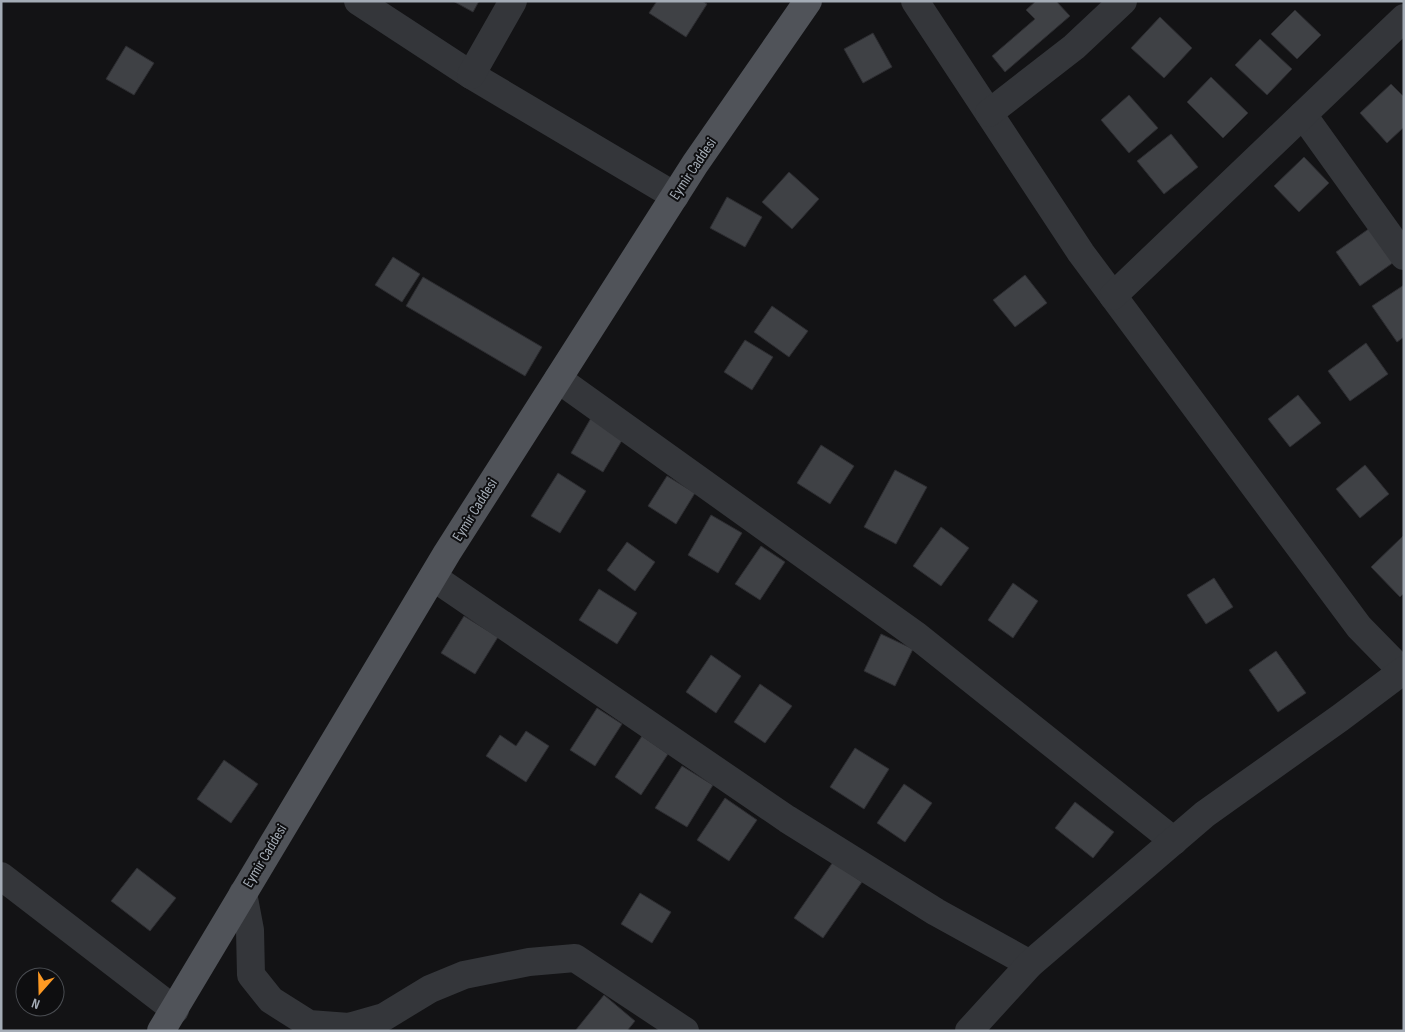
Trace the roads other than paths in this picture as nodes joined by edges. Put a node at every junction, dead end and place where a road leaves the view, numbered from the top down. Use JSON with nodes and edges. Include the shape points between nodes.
{"nodes":[{"id":1,"x":358,"y":1,"type":"edge"},
{"id":2,"x":513,"y":1,"type":"edge"},
{"id":3,"x":808,"y":1,"type":"edge"},
{"id":4,"x":915,"y":1,"type":"edge"},
{"id":5,"x":1123,"y":1,"type":"edge"},
{"id":6,"x":1400,"y":1,"type":"edge"},
{"id":7,"x":1404,"y":5,"type":"edge"},
{"id":8,"x":1404,"y":18,"type":"edge"},
{"id":9,"x":471,"y":75,"type":"junction"},
{"id":10,"x":989,"y":113,"type":"junction"},
{"id":11,"x":1303,"y":116,"type":"junction"},
{"id":12,"x":675,"y":196,"type":"junction"},
{"id":13,"x":1404,"y":256,"type":"edge"},
{"id":14,"x":1113,"y":296,"type":"junction"},
{"id":15,"x":558,"y":379,"type":"junction"},
{"id":16,"x":433,"y":577,"type":"junction"},
{"id":17,"x":1403,"y":671,"type":"edge"},
{"id":18,"x":1174,"y":841,"type":"junction"},
{"id":19,"x":1,"y":876,"type":"edge"},
{"id":20,"x":243,"y":893,"type":"junction"},
{"id":21,"x":1030,"y":964,"type":"junction"},
{"id":22,"x":168,"y":1020,"type":"edge"},
{"id":23,"x":684,"y":1031,"type":"edge"},
{"id":24,"x":969,"y":1031,"type":"edge"}],
"edges":[{"from":1,"to":9,"type":"street"},
{"from":2,"to":9,"type":"street"},
{"from":3,"to":12,"type":"main road","name":"Eymir Caddesi"},
{"from":4,"to":10,"type":"street"},
{"from":5,"to":10,"type":"street","via":[[1074,48]]},
{"from":6,"to":7,"type":"street"},
{"from":8,"to":11,"type":"street"},
{"from":9,"to":12,"type":"street"},
{"from":10,"to":14,"type":"street"},
{"from":11,"to":13,"type":"street"},
{"from":11,"to":14,"type":"street"},
{"from":12,"to":15,"type":"main road","name":"Eymir Caddesi"},
{"from":14,"to":17,"type":"street","via":[[1359,627]]},
{"from":15,"to":16,"type":"main road","name":"Eymir Caddesi"},
{"from":15,"to":18,"type":"street","via":[[918,636]]},
{"from":16,"to":20,"type":"main road","name":"Eymir Caddesi"},
{"from":16,"to":21,"type":"street","via":[[787,818],[936,912]]},
{"from":17,"to":18,"type":"street","via":[[1205,814]]},
{"from":18,"to":21,"type":"street"},
{"from":19,"to":22,"type":"street"},
{"from":20,"to":22,"type":"main road","name":"Eymir Caddesi"},
{"from":20,"to":23,"type":"street","via":[[250,930],[251,975],[271,1000],[308,1024],[349,1027],[384,1017],[430,989],[464,975],[529,962],[575,958]]},
{"from":21,"to":24,"type":"street"}]}
